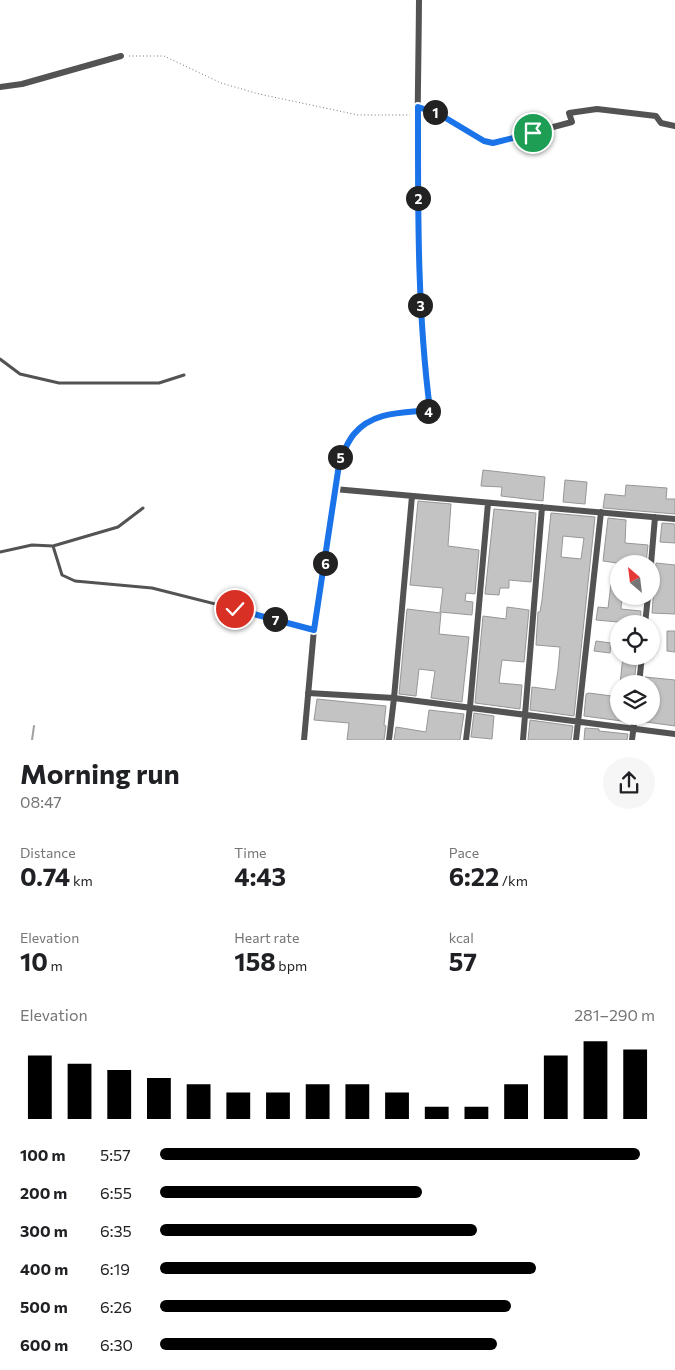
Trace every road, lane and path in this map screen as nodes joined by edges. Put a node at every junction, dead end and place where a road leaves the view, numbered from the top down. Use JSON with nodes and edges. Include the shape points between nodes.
{"nodes":[{"id":1,"x":419,"y":0,"type":"edge"},
{"id":2,"x":120,"y":56,"type":"joint"},
{"id":3,"x":0,"y":87,"type":"edge"},
{"id":4,"x":418,"y":107,"type":"junction"},
{"id":5,"x":418,"y":116,"type":"junction"},
{"id":6,"x":675,"y":126,"type":"edge"},
{"id":7,"x":0,"y":359,"type":"edge"},
{"id":8,"x":184,"y":375,"type":"dead end"},
{"id":9,"x":334,"y":489,"type":"junction"},
{"id":10,"x":412,"y":496,"type":"junction"},
{"id":11,"x":488,"y":502,"type":"junction"},
{"id":12,"x":542,"y":507,"type":"junction"},
{"id":13,"x":143,"y":508,"type":"dead end"},
{"id":14,"x":601,"y":512,"type":"junction"},
{"id":15,"x":655,"y":517,"type":"junction"},
{"id":16,"x":675,"y":519,"type":"edge"},
{"id":17,"x":53,"y":546,"type":"junction"},
{"id":18,"x":0,"y":552,"type":"edge"},
{"id":19,"x":652,"y":555,"type":"edge"},
{"id":20,"x":314,"y":630,"type":"junction"},
{"id":21,"x":308,"y":693,"type":"junction"},
{"id":22,"x":394,"y":698,"type":"junction"},
{"id":23,"x":470,"y":707,"type":"junction"},
{"id":24,"x":526,"y":714,"type":"junction"},
{"id":25,"x":578,"y":721,"type":"junction"},
{"id":26,"x":634,"y":725,"type":"edge"},
{"id":27,"x":634,"y":728,"type":"junction"},
{"id":28,"x":675,"y":734,"type":"edge"},
{"id":29,"x":304,"y":740,"type":"edge"},
{"id":30,"x":389,"y":740,"type":"edge"},
{"id":31,"x":466,"y":740,"type":"edge"},
{"id":32,"x":523,"y":740,"type":"edge"},
{"id":33,"x":576,"y":740,"type":"edge"},
{"id":34,"x":632,"y":740,"type":"edge"}],
"edges":[{"from":1,"to":4,"type":"street"},
{"from":2,"to":3,"type":"street","via":[[22,84]]},
{"from":2,"to":5,"type":"path","via":[[164,56],[221,83],[358,115]]},
{"from":4,"to":5,"type":"street"},
{"from":4,"to":6,"type":"street","via":[[439,114],[493,143],[572,122],[569,113],[597,109],[656,116],[661,123]]},
{"from":5,"to":9,"type":"street","via":[[418,269],[430,410],[386,414],[370,420],[354,433],[340,458]]},
{"from":7,"to":8,"type":"lane","via":[[20,374],[59,383],[159,383]]},
{"from":9,"to":10,"type":"street"},
{"from":9,"to":20,"type":"street"},
{"from":10,"to":11,"type":"street"},
{"from":10,"to":22,"type":"street"},
{"from":11,"to":12,"type":"street"},
{"from":11,"to":23,"type":"street"},
{"from":12,"to":14,"type":"street"},
{"from":12,"to":24,"type":"street"},
{"from":13,"to":17,"type":"lane","via":[[118,527]]},
{"from":14,"to":15,"type":"street"},
{"from":14,"to":25,"type":"street"},
{"from":15,"to":16,"type":"street"},
{"from":15,"to":19,"type":"street"},
{"from":17,"to":18,"type":"lane","via":[[32,544]]},
{"from":17,"to":20,"type":"lane","via":[[62,575],[75,581],[152,588]]},
{"from":20,"to":21,"type":"street"},
{"from":21,"to":22,"type":"street"},
{"from":21,"to":29,"type":"street"},
{"from":22,"to":23,"type":"street"},
{"from":22,"to":30,"type":"street"},
{"from":23,"to":24,"type":"street"},
{"from":23,"to":31,"type":"street"},
{"from":24,"to":25,"type":"street"},
{"from":24,"to":32,"type":"street"},
{"from":25,"to":27,"type":"street"},
{"from":25,"to":33,"type":"street"},
{"from":26,"to":27,"type":"street"},
{"from":27,"to":28,"type":"street"},
{"from":27,"to":34,"type":"street"}]}
